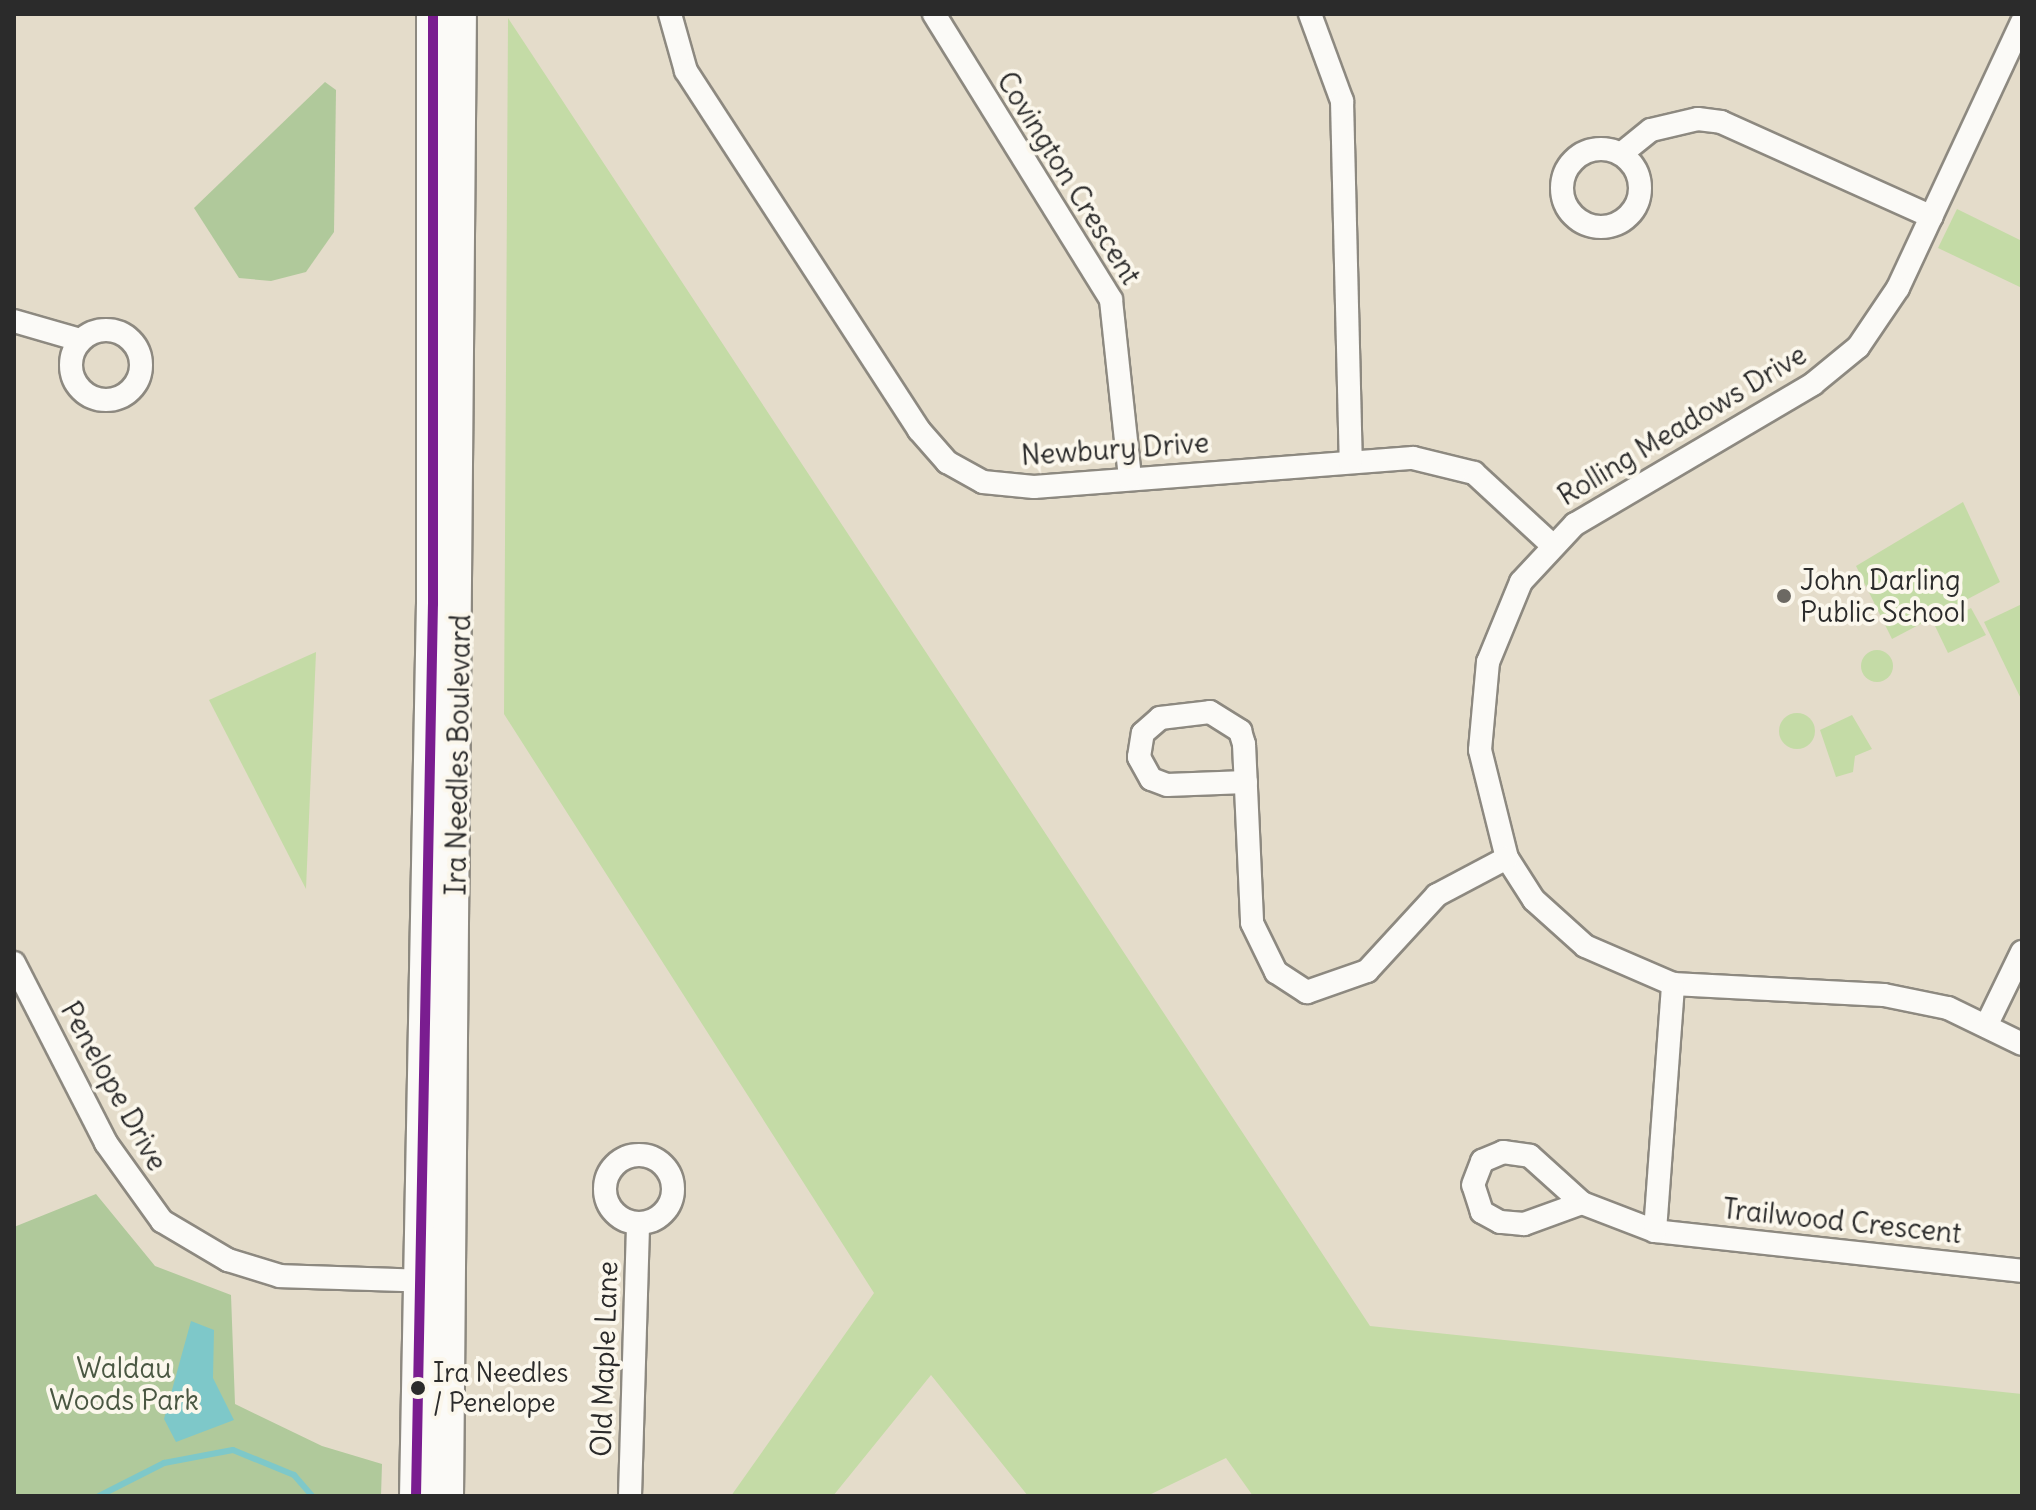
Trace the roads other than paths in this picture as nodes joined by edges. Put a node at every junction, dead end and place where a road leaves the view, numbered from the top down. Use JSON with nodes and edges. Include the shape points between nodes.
{"nodes":[{"id":1,"x":433,"y":14,"type":"edge"},
{"id":2,"x":460,"y":14,"type":"edge"},
{"id":3,"x":670,"y":14,"type":"edge"},
{"id":4,"x":934,"y":14,"type":"edge"},
{"id":5,"x":1310,"y":14,"type":"edge"},
{"id":6,"x":2019,"y":35,"type":"edge"},
{"id":7,"x":1621,"y":154,"type":"dead end"},
{"id":8,"x":1932,"y":217,"type":"junction"},
{"id":9,"x":14,"y":321,"type":"edge"},
{"id":10,"x":80,"y":340,"type":"dead end"},
{"id":11,"x":1351,"y":462,"type":"junction"},
{"id":12,"x":1130,"y":479,"type":"junction"},
{"id":13,"x":1551,"y":544,"type":"junction"},
{"id":14,"x":1246,"y":782,"type":"junction"},
{"id":15,"x":1507,"y":858,"type":"junction"},
{"id":16,"x":2022,"y":952,"type":"edge"},
{"id":17,"x":14,"y":963,"type":"edge"},
{"id":18,"x":1673,"y":984,"type":"junction"},
{"id":19,"x":1988,"y":1022,"type":"junction"},
{"id":20,"x":2022,"y":1044,"type":"edge"},
{"id":21,"x":1582,"y":1203,"type":"junction"},
{"id":22,"x":638,"y":1223,"type":"dead end"},
{"id":23,"x":1655,"y":1231,"type":"junction"},
{"id":24,"x":2022,"y":1271,"type":"edge"},
{"id":25,"x":418,"y":1281,"type":"junction"},
{"id":26,"x":452,"y":1281,"type":"junction"},
{"id":27,"x":416,"y":1496,"type":"edge"},
{"id":28,"x":447,"y":1496,"type":"edge"},
{"id":29,"x":630,"y":1496,"type":"edge"}],
"edges":[{"from":1,"to":25,"type":"main road","name":"Ira Needles Boulevard","via":[[433,604]]},
{"from":2,"to":26,"type":"main road","name":"Ira Needles Boulevard"},
{"from":3,"to":12,"type":"street","name":"Newbury Drive","via":[[686,71],[931,446],[983,482],[1006,486]]},
{"from":4,"to":12,"type":"street","name":"Covington Crescent","via":[[1111,300]]},
{"from":5,"to":11,"type":"street","via":[[1342,101]]},
{"from":6,"to":8,"type":"street","name":"Rolling Meadows Drive"},
{"from":7,"to":8,"type":"street","via":[[1651,130],[1698,119],[1721,122]]},
{"from":8,"to":13,"type":"street","name":"Rolling Meadows Drive","via":[[1898,288],[1858,347],[1813,384]]},
{"from":9,"to":10,"type":"street"},
{"from":11,"to":12,"type":"street","name":"Newbury Drive"},
{"from":11,"to":13,"type":"street","name":"Newbury Drive","via":[[1450,463],[1493,489]]},
{"from":13,"to":15,"type":"street","name":"Rolling Meadows Drive","via":[[1501,618],[1488,662],[1480,750]]},
{"from":14,"to":14,"type":"street","via":[[1240,731],[1221,713],[1160,718],[1143,733],[1139,757],[1151,779]]},
{"from":14,"to":15,"type":"street","via":[[1252,923],[1276,972],[1307,992],[1367,971],[1437,895]]},
{"from":15,"to":18,"type":"street","name":"Rolling Meadows Drive","via":[[1534,900],[1585,946]]},
{"from":16,"to":19,"type":"street"},
{"from":17,"to":25,"type":"street","name":"Penelope Drive","via":[[106,1143],[162,1221],[228,1260],[280,1276]]},
{"from":18,"to":19,"type":"street","name":"Rolling Meadows Drive","via":[[1884,995]]},
{"from":18,"to":23,"type":"street"},
{"from":19,"to":20,"type":"street","name":"Rolling Meadows Drive"},
{"from":21,"to":21,"type":"street","name":"Trailwood Crescent","via":[[1530,1156],[1503,1152],[1482,1161],[1473,1185],[1482,1212],[1500,1222],[1524,1224]]},
{"from":21,"to":23,"type":"street","name":"Trailwood Crescent"},
{"from":22,"to":29,"type":"street","name":"Old Maple Lane"},
{"from":23,"to":24,"type":"street","name":"Trailwood Crescent"},
{"from":25,"to":26,"type":"street","name":"Penelope Drive"},
{"from":25,"to":27,"type":"main road","name":"Ira Needles Boulevard"},
{"from":26,"to":28,"type":"main road","name":"Ira Needles Boulevard"}]}
